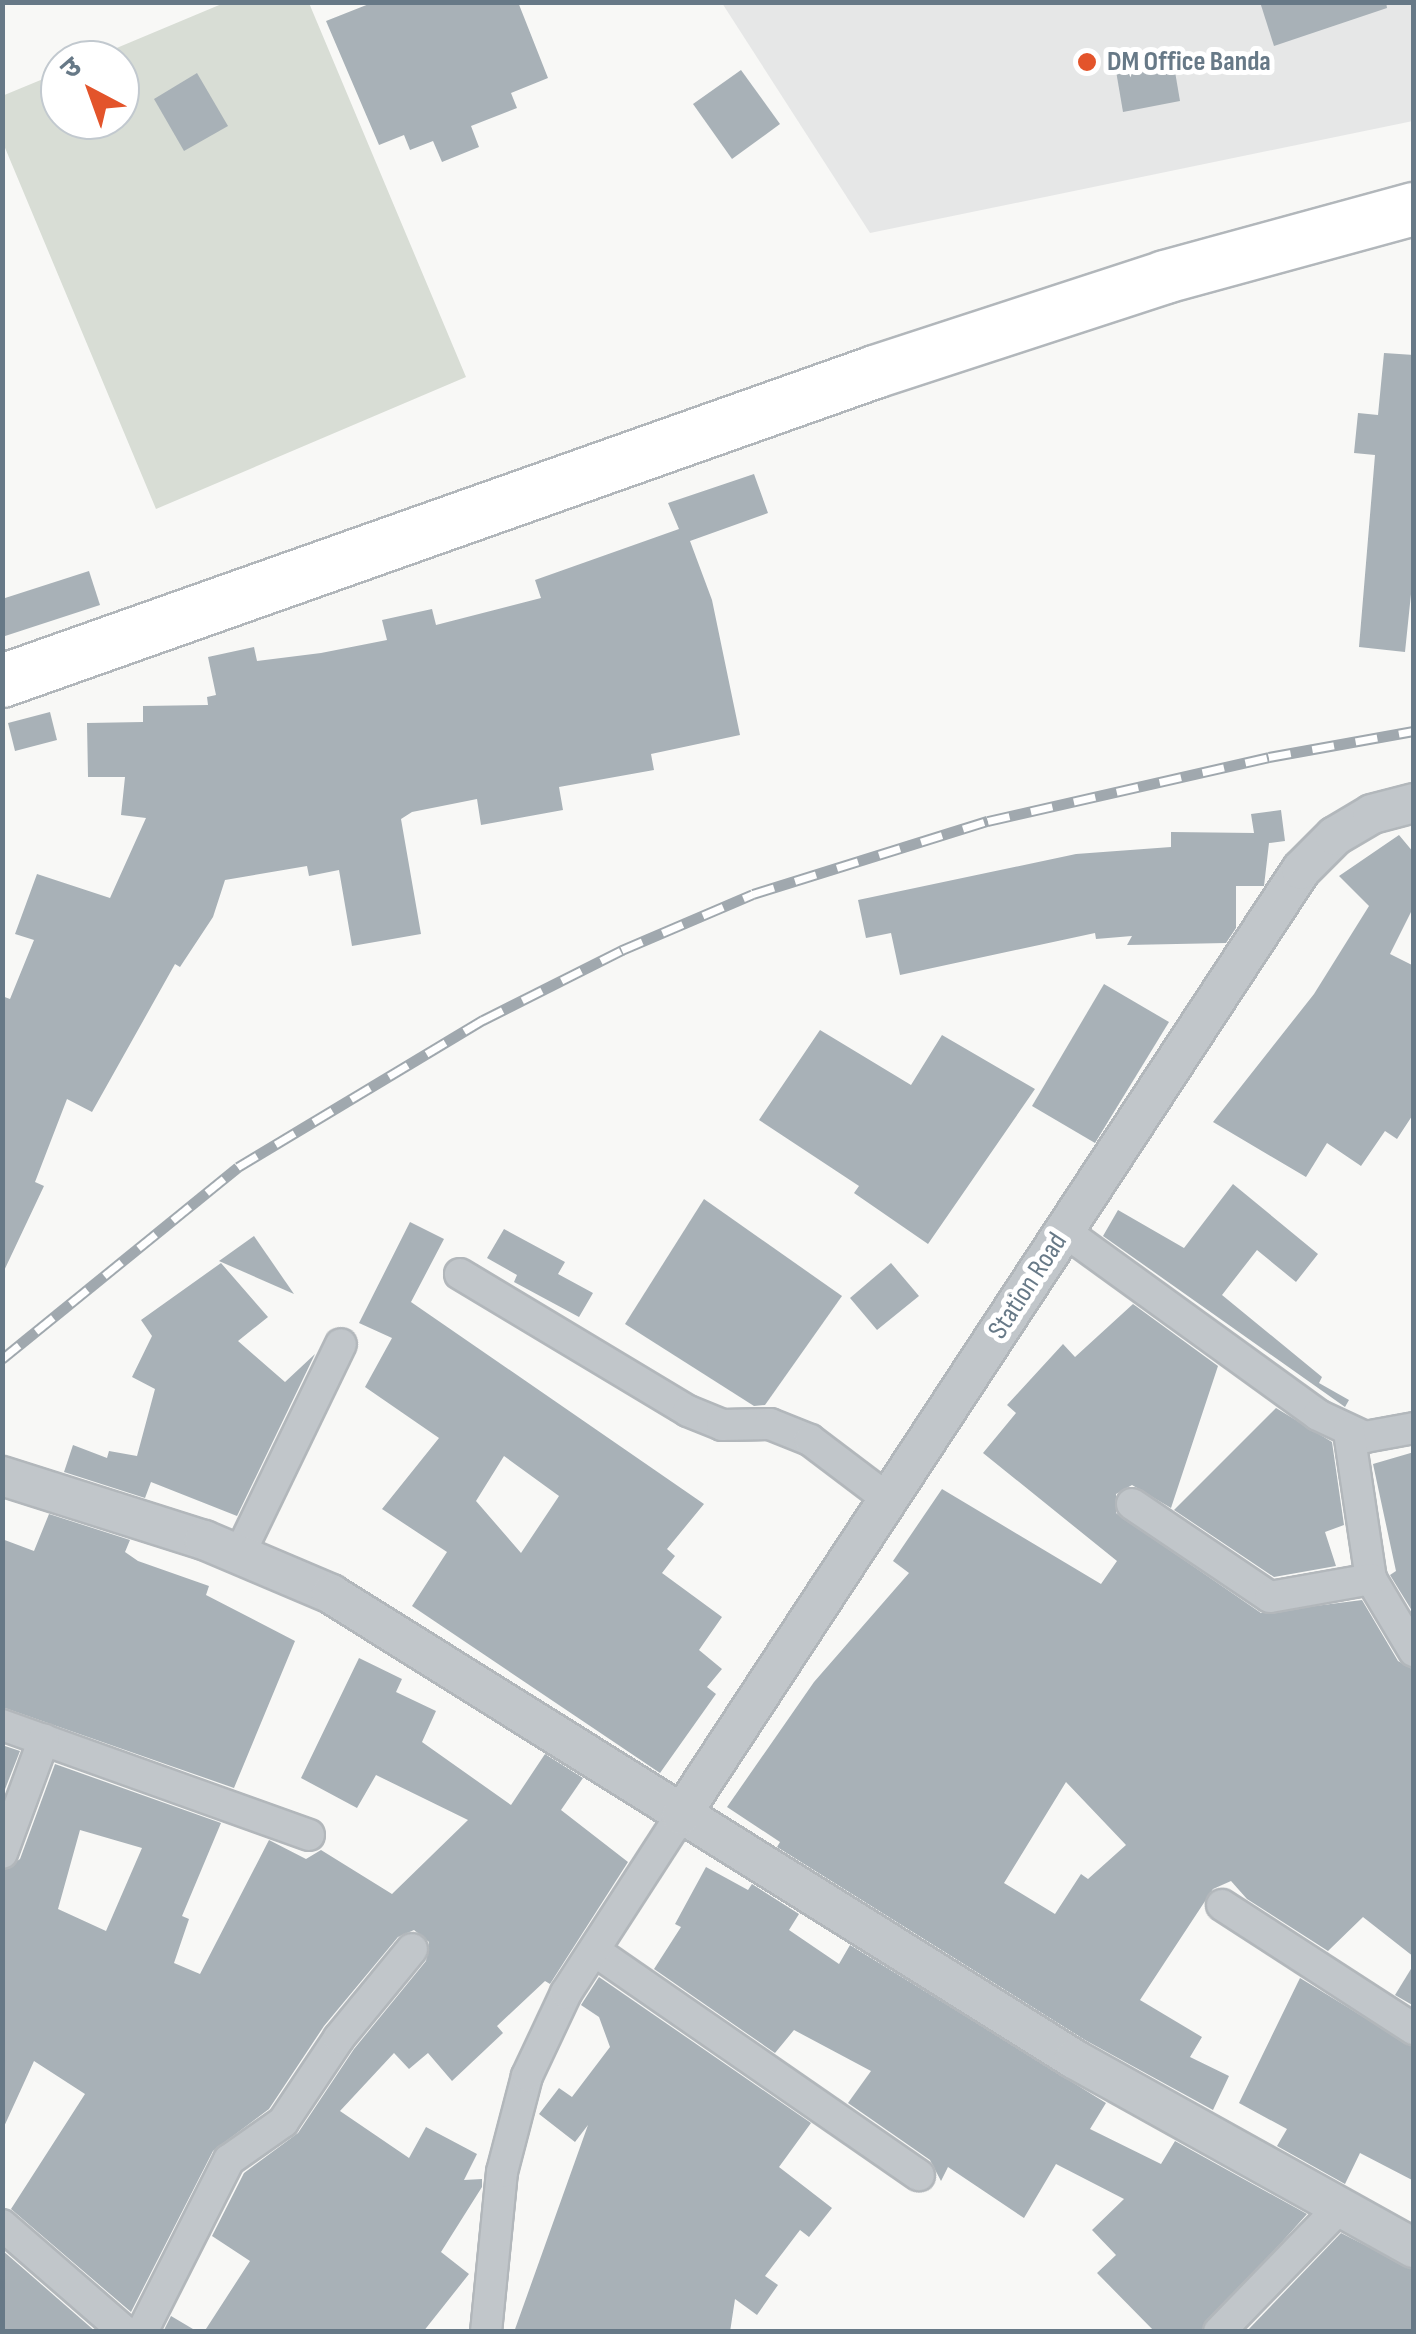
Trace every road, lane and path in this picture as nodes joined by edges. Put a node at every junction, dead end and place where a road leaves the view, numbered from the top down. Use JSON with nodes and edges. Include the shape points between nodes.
{"nodes":[{"id":1,"x":1414,"y":209,"type":"edge"},
{"id":2,"x":2,"y":681,"type":"edge"},
{"id":3,"x":1414,"y":803,"type":"edge"},
{"id":4,"x":1064,"y":1231,"type":"junction"},
{"id":5,"x":460,"y":1274,"type":"dead end"},
{"id":6,"x":341,"y":1344,"type":"dead end"},
{"id":7,"x":1414,"y":1428,"type":"edge"},
{"id":8,"x":1349,"y":1432,"type":"junction"},
{"id":9,"x":2,"y":1476,"type":"edge"},
{"id":10,"x":888,"y":1499,"type":"junction"},
{"id":11,"x":1132,"y":1504,"type":"dead end"},
{"id":12,"x":240,"y":1556,"type":"junction"},
{"id":13,"x":1371,"y":1579,"type":"junction"},
{"id":14,"x":1414,"y":1651,"type":"edge"},
{"id":15,"x":2,"y":1725,"type":"edge"},
{"id":16,"x":44,"y":1739,"type":"junction"},
{"id":17,"x":681,"y":1815,"type":"junction"},
{"id":18,"x":310,"y":1835,"type":"dead end"},
{"id":19,"x":2,"y":1853,"type":"edge"},
{"id":20,"x":1222,"y":1905,"type":"dead end"},
{"id":21,"x":412,"y":1949,"type":"dead end"},
{"id":22,"x":595,"y":1951,"type":"junction"},
{"id":23,"x":1414,"y":2029,"type":"edge"},
{"id":24,"x":919,"y":2175,"type":"dead end"},
{"id":25,"x":1340,"y":2206,"type":"junction"},
{"id":26,"x":2,"y":2225,"type":"edge"},
{"id":27,"x":1414,"y":2248,"type":"edge"},
{"id":28,"x":125,"y":2332,"type":"edge"},
{"id":29,"x":142,"y":2332,"type":"edge"},
{"id":30,"x":486,"y":2332,"type":"edge"},
{"id":31,"x":1219,"y":2332,"type":"edge"}],
"edges":[{"from":1,"to":2,"type":"highway","via":[[1165,277],[875,372]]},
{"from":3,"to":4,"type":"street","name":"Station Road","via":[[1372,814],[1334,836],[1302,870]]},
{"from":4,"to":8,"type":"street"},
{"from":4,"to":10,"type":"street","name":"Station Road"},
{"from":5,"to":10,"type":"street","via":[[688,1411],[722,1426],[770,1424],[810,1440]]},
{"from":6,"to":12,"type":"street"},
{"from":7,"to":8,"type":"street","via":[[1380,1438]]},
{"from":8,"to":13,"type":"street"},
{"from":9,"to":12,"type":"street"},
{"from":10,"to":17,"type":"street","name":"Station Road"},
{"from":11,"to":13,"type":"street","via":[[1270,1597]]},
{"from":12,"to":17,"type":"street","via":[[331,1594]]},
{"from":13,"to":14,"type":"street"},
{"from":15,"to":16,"type":"street"},
{"from":16,"to":18,"type":"street"},
{"from":16,"to":19,"type":"street"},
{"from":17,"to":22,"type":"street"},
{"from":17,"to":25,"type":"street","via":[[1074,2059]]},
{"from":20,"to":23,"type":"street"},
{"from":21,"to":29,"type":"street","via":[[282,2122],[228,2160]]},
{"from":22,"to":24,"type":"street"},
{"from":22,"to":30,"type":"street","via":[[566,1993],[527,2076],[502,2172]]},
{"from":25,"to":27,"type":"street"},
{"from":25,"to":31,"type":"street"},
{"from":26,"to":28,"type":"street"}]}
